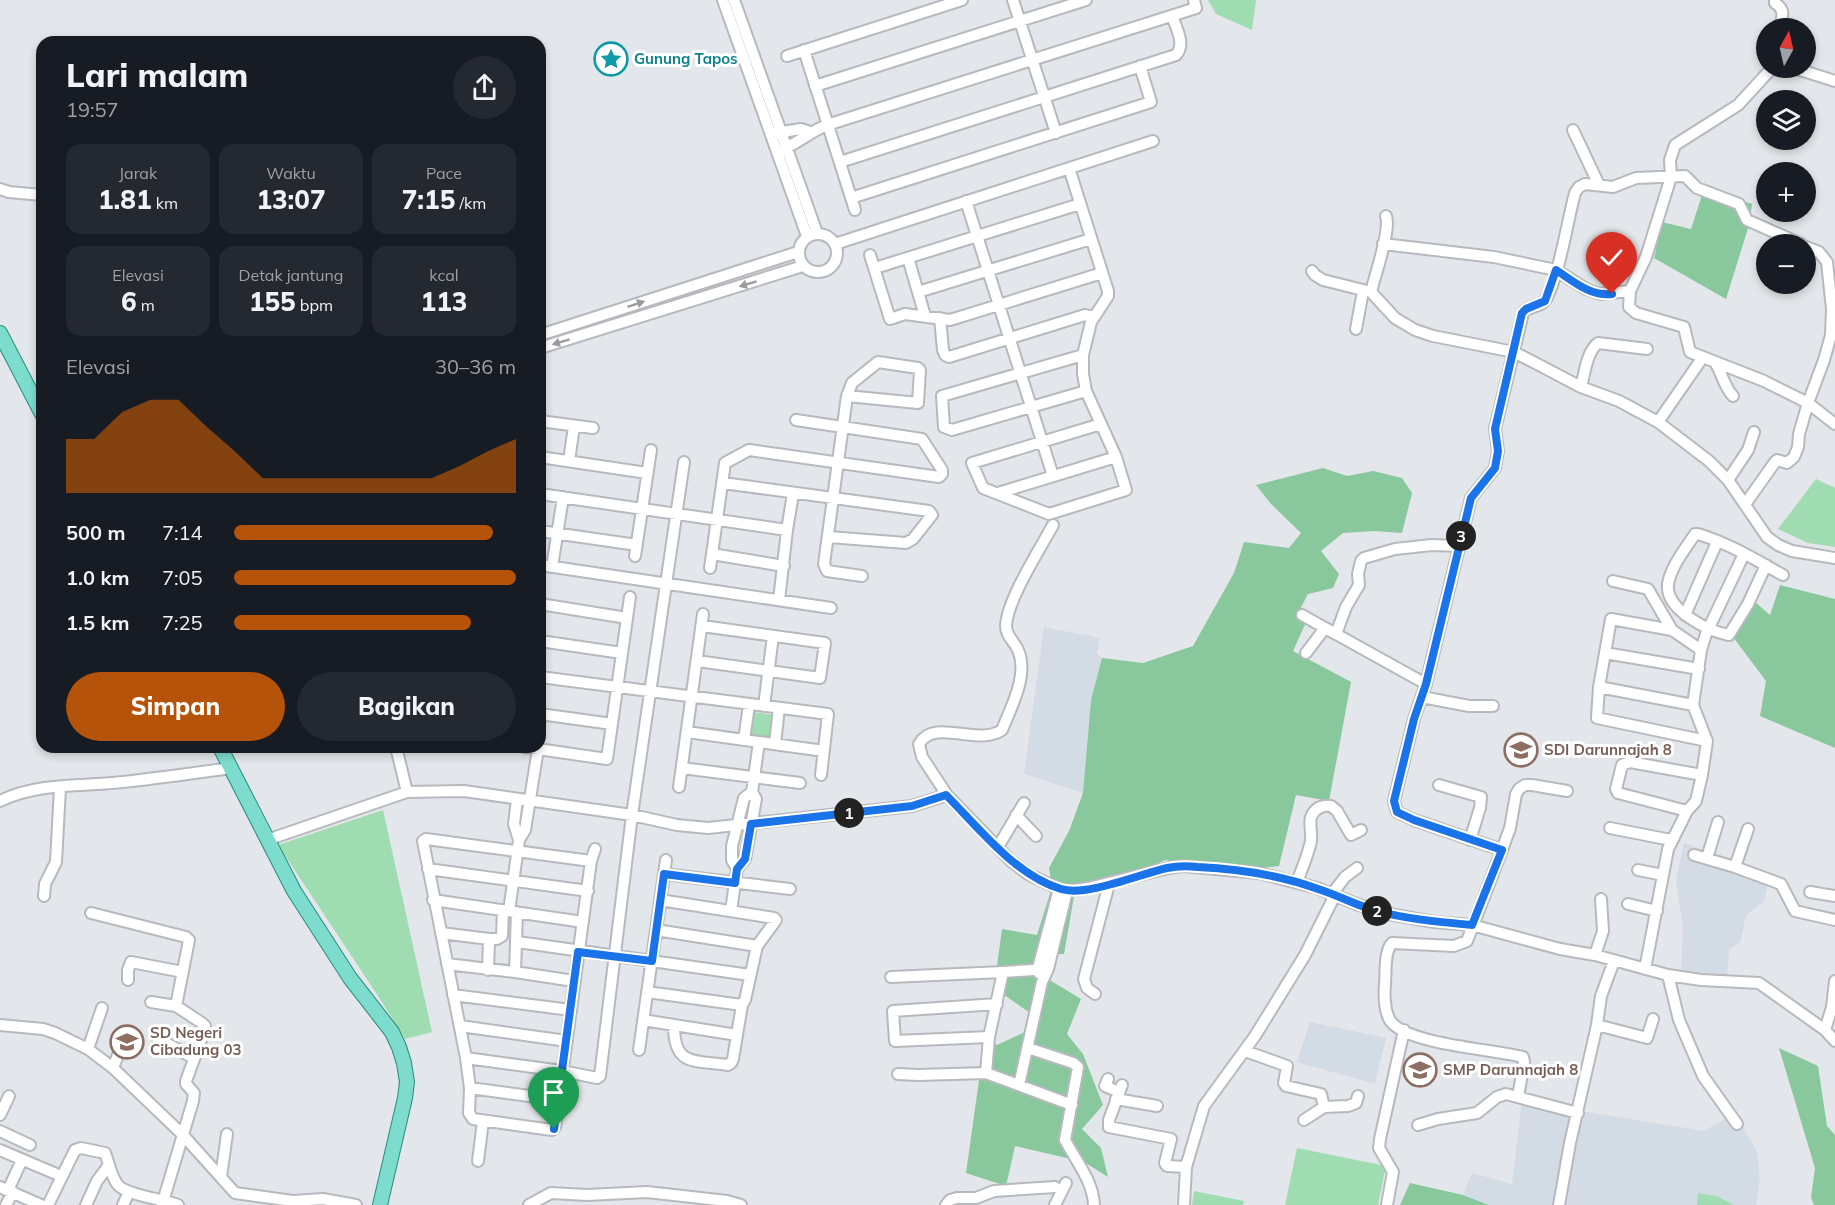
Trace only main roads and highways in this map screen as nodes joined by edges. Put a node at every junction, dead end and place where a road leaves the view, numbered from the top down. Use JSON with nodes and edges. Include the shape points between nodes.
{"nodes":[{"id":1,"x":0,"y":333,"type":"edge"},
{"id":2,"x":36,"y":401,"type":"edge"},
{"id":3,"x":223,"y":753,"type":"edge"},
{"id":4,"x":380,"y":1205,"type":"edge"}],
"edges":[{"from":1,"to":2,"type":"main road"},
{"from":3,"to":4,"type":"main road","via":[[294,891],[399,1047],[407,1082]]}]}
